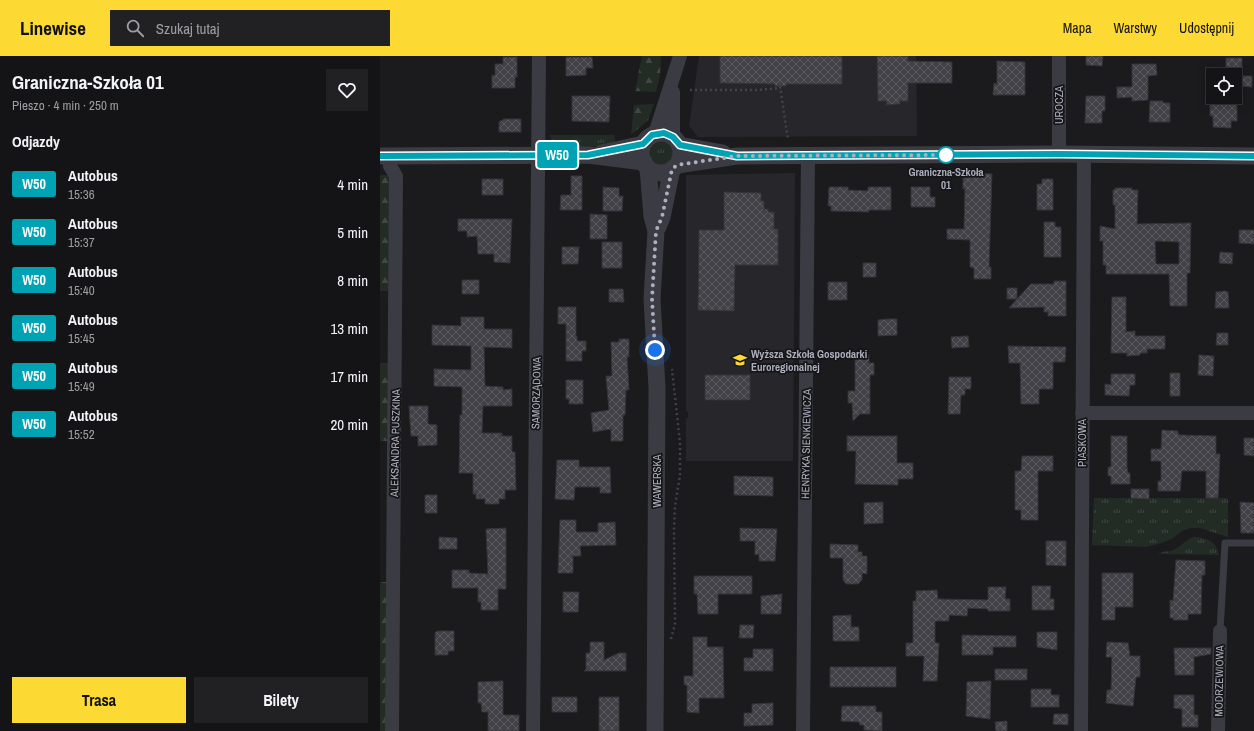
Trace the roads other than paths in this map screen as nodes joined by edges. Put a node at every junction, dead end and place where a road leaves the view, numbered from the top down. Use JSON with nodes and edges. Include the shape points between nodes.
{"nodes":[{"id":1,"x":539,"y":56,"type":"edge"},
{"id":2,"x":680,"y":56,"type":"edge"},
{"id":3,"x":1059,"y":56,"type":"edge"},
{"id":4,"x":674,"y":78,"type":"junction"},
{"id":5,"x":649,"y":139,"type":"junction"},
{"id":6,"x":676,"y":141,"type":"junction"},
{"id":7,"x":1059,"y":154,"type":"junction"},
{"id":8,"x":538,"y":155,"type":"junction"},
{"id":9,"x":588,"y":155,"type":"junction"},
{"id":10,"x":1084,"y":155,"type":"junction"},
{"id":11,"x":385,"y":156,"type":"edge"},
{"id":12,"x":737,"y":156,"type":"junction"},
{"id":13,"x":808,"y":156,"type":"junction"},
{"id":14,"x":1254,"y":156,"type":"edge"},
{"id":15,"x":646,"y":165,"type":"junction"},
{"id":16,"x":675,"y":167,"type":"junction"},
{"id":17,"x":656,"y":231,"type":"junction"},
{"id":18,"x":1082,"y":413,"type":"junction"},
{"id":19,"x":1254,"y":413,"type":"edge"},
{"id":20,"x":1254,"y":543,"type":"edge"},
{"id":21,"x":1220,"y":631,"type":"joint"},
{"id":22,"x":392,"y":731,"type":"edge"},
{"id":23,"x":533,"y":731,"type":"edge"},
{"id":24,"x":655,"y":731,"type":"edge"},
{"id":25,"x":803,"y":731,"type":"edge"},
{"id":26,"x":1081,"y":731,"type":"edge"},
{"id":27,"x":1218,"y":731,"type":"edge"}],
"edges":[{"from":1,"to":8,"type":"street","name":"SAMORZĄDOWA"},
{"from":2,"to":4,"type":"street"},
{"from":3,"to":7,"type":"street","name":"UROCZA"},
{"from":4,"to":5,"type":"street"},
{"from":4,"to":6,"type":"street"},
{"from":5,"to":6,"type":"street","via":[[664,133]]},
{"from":5,"to":9,"type":"street"},
{"from":5,"to":15,"type":"street","via":[[642,156]]},
{"from":6,"to":12,"type":"street"},
{"from":6,"to":16,"type":"street","via":[[680,159]]},
{"from":7,"to":10,"type":"street"},
{"from":7,"to":13,"type":"street"},
{"from":8,"to":9,"type":"street"},
{"from":8,"to":11,"type":"street"},
{"from":8,"to":23,"type":"street","name":"SAMORZĄDOWA"},
{"from":9,"to":15,"type":"street"},
{"from":10,"to":14,"type":"street"},
{"from":10,"to":18,"type":"street","name":"PIASKOWA"},
{"from":11,"to":22,"type":"street","name":"ALEKSANDRA PUSZKINA","via":[[396,176]]},
{"from":12,"to":13,"type":"street"},
{"from":12,"to":16,"type":"street"},
{"from":13,"to":25,"type":"street","name":"HENRYKA SIENKIEWICZA"},
{"from":15,"to":16,"type":"street","via":[[660,173]]},
{"from":15,"to":17,"type":"street","name":"WAWERSKA"},
{"from":16,"to":17,"type":"street","name":"WAWERSKA"},
{"from":17,"to":24,"type":"street","name":"WAWERSKA","via":[[652,299],[657,388]]},
{"from":18,"to":19,"type":"street"},
{"from":18,"to":26,"type":"street","name":"PIASKOWA"},
{"from":20,"to":21,"type":"lane","via":[[1225,543]]},
{"from":21,"to":27,"type":"street","name":"MODRZEWIOWA"}]}
